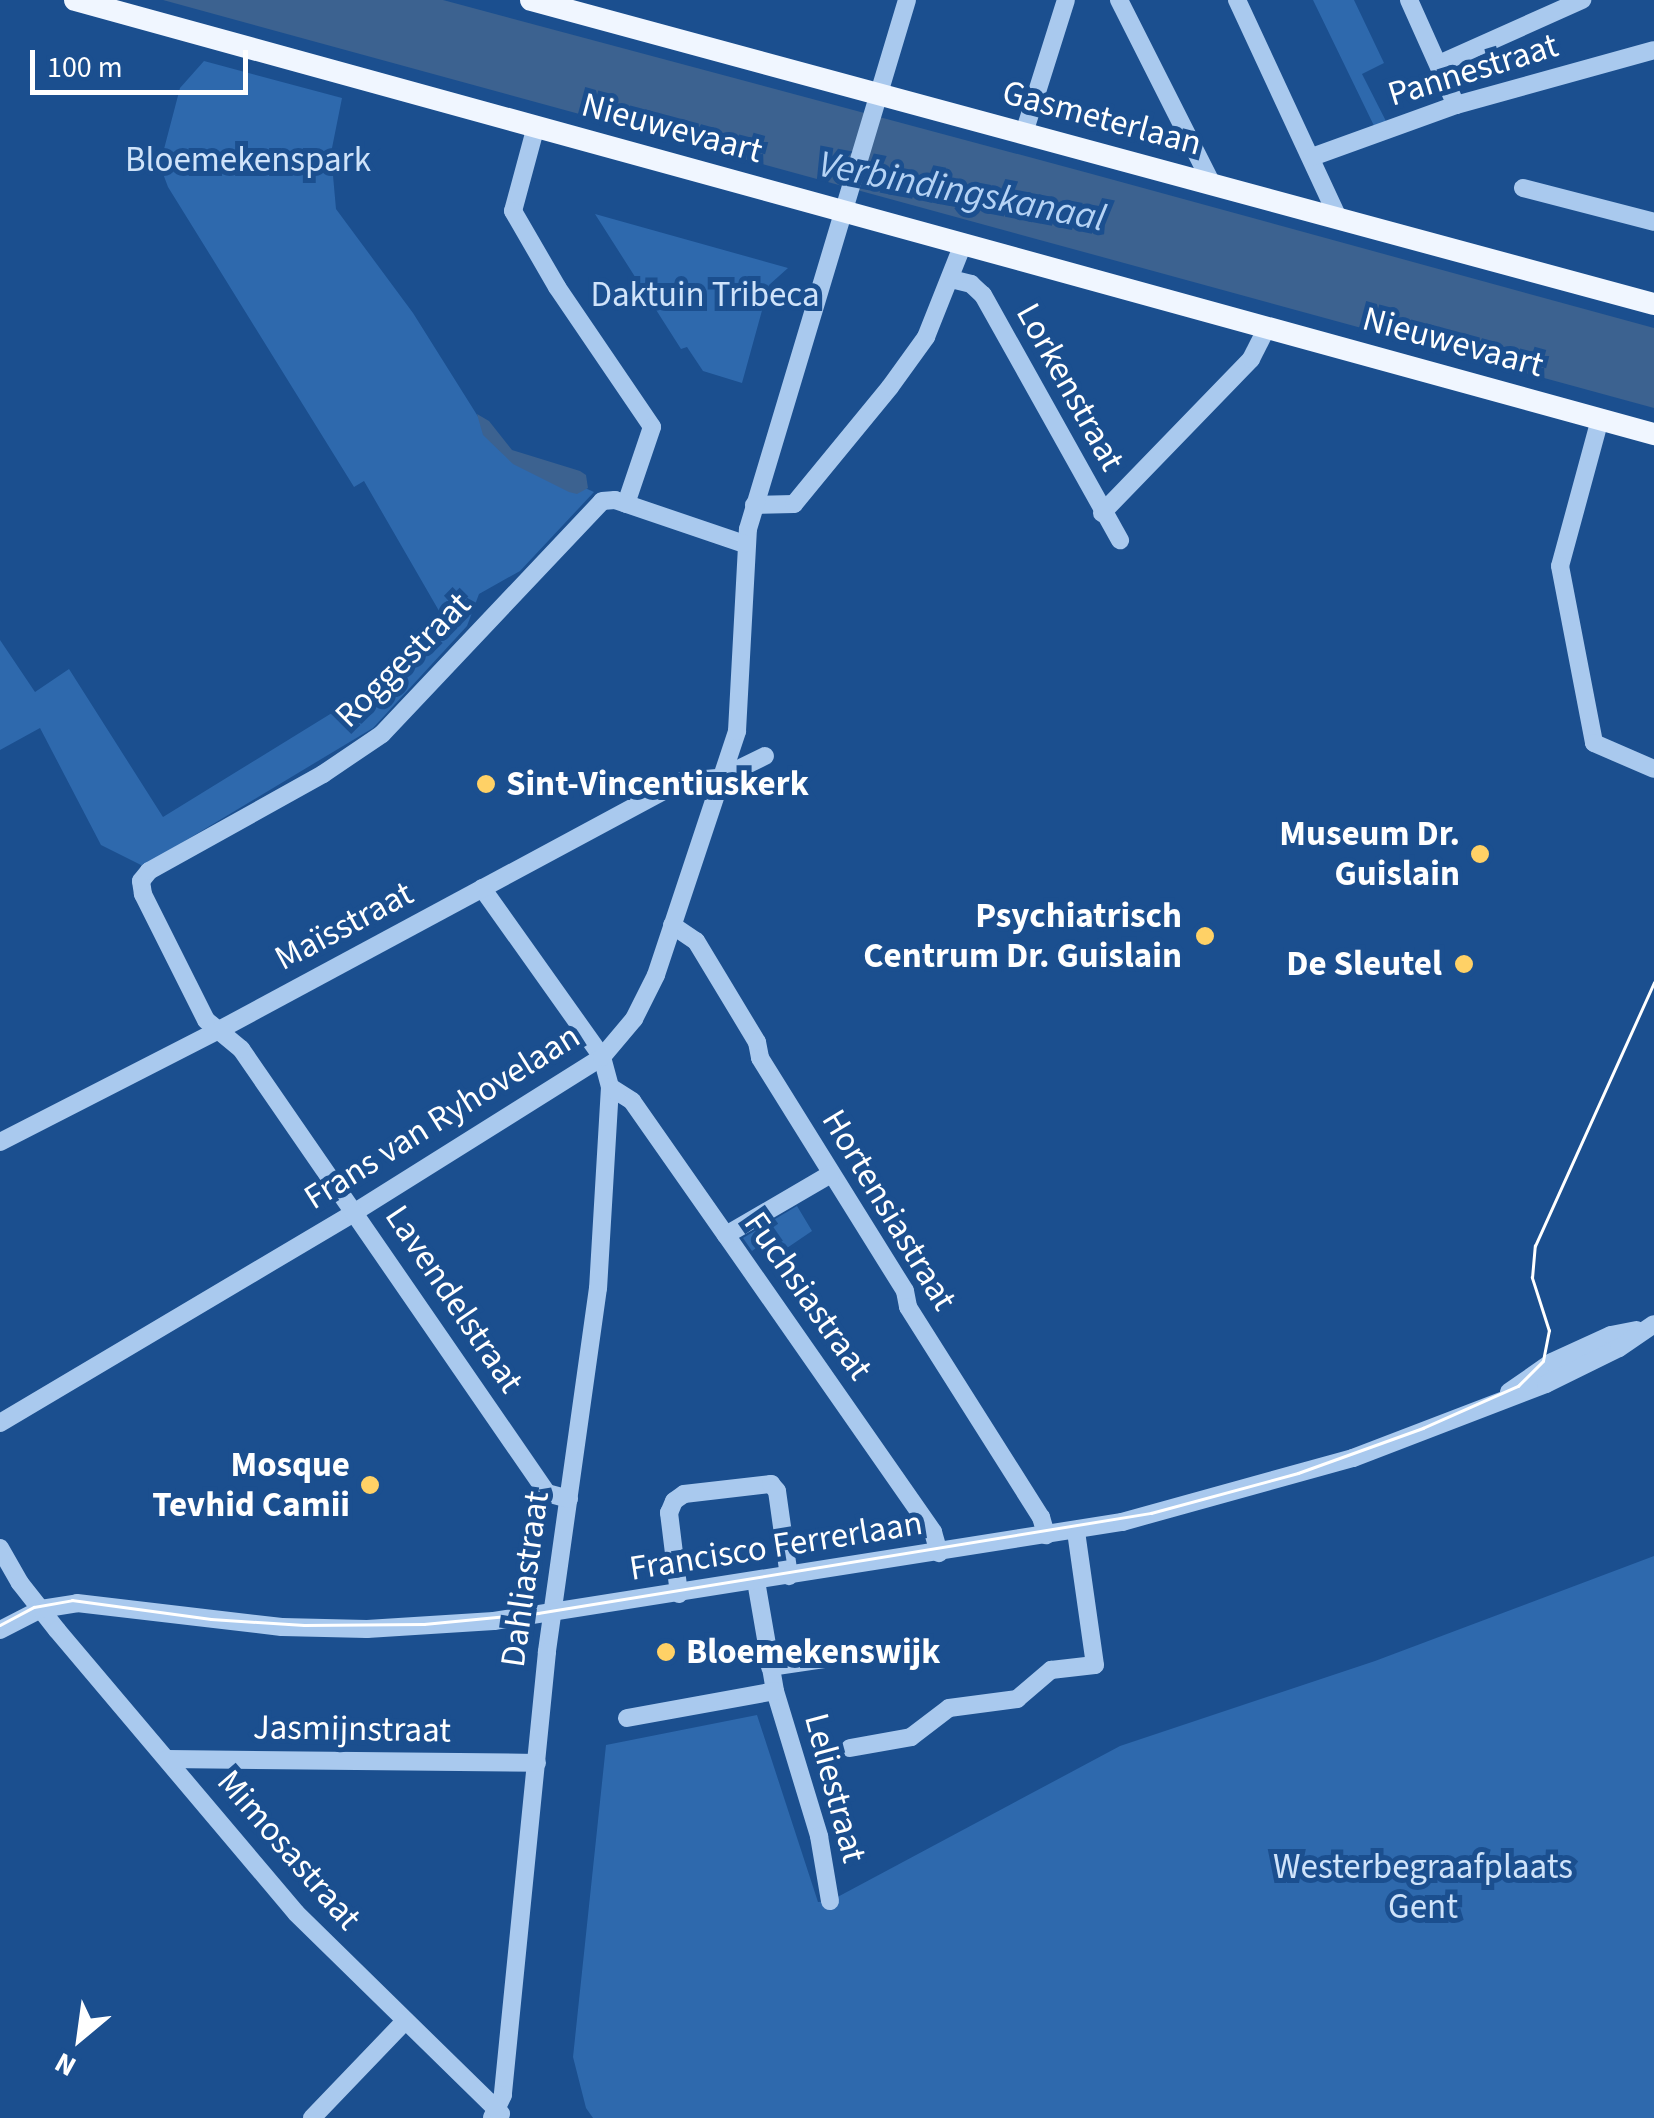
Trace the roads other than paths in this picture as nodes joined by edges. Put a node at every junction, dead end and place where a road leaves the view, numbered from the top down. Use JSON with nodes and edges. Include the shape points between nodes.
{"nodes":[{"id":1,"x":75,"y":0,"type":"edge"},
{"id":2,"x":530,"y":0,"type":"edge"},
{"id":3,"x":907,"y":0,"type":"edge"},
{"id":4,"x":1066,"y":0,"type":"edge"},
{"id":5,"x":1119,"y":0,"type":"edge"},
{"id":6,"x":1237,"y":0,"type":"edge"},
{"id":7,"x":1409,"y":0,"type":"edge"},
{"id":8,"x":1582,"y":0,"type":"edge"},
{"id":9,"x":1654,"y":50,"type":"edge"},
{"id":10,"x":1439,"y":64,"type":"junction"},
{"id":11,"x":876,"y":103,"type":"junction"},
{"id":12,"x":1456,"y":105,"type":"junction"},
{"id":13,"x":536,"y":126,"type":"junction"},
{"id":14,"x":1024,"y":133,"type":"junction"},
{"id":15,"x":1312,"y":157,"type":"junction"},
{"id":16,"x":1212,"y":184,"type":"junction"},
{"id":17,"x":1523,"y":188,"type":"dead end"},
{"id":18,"x":848,"y":202,"type":"junction"},
{"id":19,"x":1338,"y":218,"type":"junction"},
{"id":20,"x":1654,"y":222,"type":"edge"},
{"id":21,"x":963,"y":244,"type":"junction"},
{"id":22,"x":951,"y":279,"type":"junction"},
{"id":23,"x":1654,"y":304,"type":"edge"},
{"id":24,"x":1267,"y":327,"type":"junction"},
{"id":25,"x":1600,"y":419,"type":"junction"},
{"id":26,"x":1654,"y":434,"type":"edge"},
{"id":27,"x":626,"y":504,"type":"junction"},
{"id":28,"x":754,"y":505,"type":"junction"},
{"id":29,"x":1102,"y":513,"type":"junction"},
{"id":30,"x":1120,"y":540,"type":"dead end"},
{"id":31,"x":744,"y":544,"type":"junction"},
{"id":32,"x":766,"y":756,"type":"dead end"},
{"id":33,"x":1654,"y":769,"type":"edge"},
{"id":34,"x":720,"y":778,"type":"junction"},
{"id":35,"x":482,"y":888,"type":"junction"},
{"id":36,"x":672,"y":925,"type":"junction"},
{"id":37,"x":222,"y":1029,"type":"junction"},
{"id":38,"x":602,"y":1057,"type":"junction"},
{"id":39,"x":610,"y":1087,"type":"junction"},
{"id":40,"x":0,"y":1142,"type":"edge"},
{"id":41,"x":832,"y":1174,"type":"junction"},
{"id":42,"x":355,"y":1212,"type":"junction"},
{"id":43,"x":726,"y":1234,"type":"junction"},
{"id":44,"x":1650,"y":1326,"type":"edge"},
{"id":45,"x":0,"y":1423,"type":"edge"},
{"id":46,"x":569,"y":1499,"type":"junction"},
{"id":47,"x":1076,"y":1530,"type":"junction"},
{"id":48,"x":1046,"y":1535,"type":"junction"},
{"id":49,"x":0,"y":1548,"type":"edge"},
{"id":50,"x":938,"y":1553,"type":"junction"},
{"id":51,"x":789,"y":1576,"type":"junction"},
{"id":52,"x":756,"y":1582,"type":"junction"},
{"id":53,"x":678,"y":1594,"type":"junction"},
{"id":54,"x":41,"y":1609,"type":"junction"},
{"id":55,"x":552,"y":1614,"type":"junction"},
{"id":56,"x":0,"y":1630,"type":"edge"},
{"id":57,"x":851,"y":1655,"type":"dead end"},
{"id":58,"x":770,"y":1667,"type":"junction"},
{"id":59,"x":775,"y":1691,"type":"junction"},
{"id":60,"x":627,"y":1718,"type":"dead end"},
{"id":61,"x":850,"y":1748,"type":"dead end"},
{"id":62,"x":167,"y":1759,"type":"junction"},
{"id":63,"x":537,"y":1763,"type":"junction"},
{"id":64,"x":830,"y":1902,"type":"dead end"},
{"id":65,"x":404,"y":2022,"type":"junction"},
{"id":66,"x":498,"y":2115,"type":"edge"},
{"id":67,"x":312,"y":2118,"type":"edge"}],
"edges":[{"from":1,"to":13,"type":"main road","name":"Nieuwevaart"},
{"from":2,"to":11,"type":"main road","name":"Gasmeterlaan"},
{"from":3,"to":11,"type":"street","name":"Frans van Ryhovelaan"},
{"from":4,"to":14,"type":"street"},
{"from":5,"to":16,"type":"street"},
{"from":6,"to":15,"type":"street"},
{"from":7,"to":10,"type":"street"},
{"from":8,"to":10,"type":"street"},
{"from":9,"to":12,"type":"street","name":"Pannestraat"},
{"from":10,"to":12,"type":"street"},
{"from":11,"to":14,"type":"main road","name":"Gasmeterlaan"},
{"from":11,"to":18,"type":"street","name":"Frans van Ryhovelaan"},
{"from":12,"to":15,"type":"street","name":"Pannestraat"},
{"from":13,"to":18,"type":"main road","name":"Nieuwevaart"},
{"from":13,"to":27,"type":"street","via":[[513,211],[652,427]]},
{"from":14,"to":16,"type":"main road","name":"Gasmeterlaan"},
{"from":15,"to":19,"type":"street"},
{"from":16,"to":19,"type":"main road","name":"Gasmeterlaan"},
{"from":17,"to":20,"type":"street"},
{"from":18,"to":21,"type":"main road","name":"Nieuwevaart"},
{"from":18,"to":28,"type":"street","name":"Frans van Ryhovelaan"},
{"from":19,"to":23,"type":"main road","name":"Gasmeterlaan"},
{"from":21,"to":22,"type":"street"},
{"from":21,"to":24,"type":"main road","name":"Nieuwevaart"},
{"from":22,"to":28,"type":"street","via":[[926,337],[794,504]]},
{"from":22,"to":29,"type":"street","name":"Lorkenstraat","via":[[983,295]]},
{"from":24,"to":25,"type":"main road","name":"Nieuwevaart"},
{"from":24,"to":29,"type":"street","via":[[1251,358]]},
{"from":25,"to":26,"type":"main road","name":"Nieuwevaart"},
{"from":25,"to":33,"type":"street","via":[[1560,566],[1594,743]]},
{"from":27,"to":31,"type":"street"},
{"from":27,"to":37,"type":"street","name":"Roggestraat","via":[[602,501],[370,744],[144,876],[142,894],[198,1006]]},
{"from":28,"to":31,"type":"street","name":"Frans van Ryhovelaan"},
{"from":29,"to":30,"type":"street","name":"Lorkenstraat"},
{"from":31,"to":34,"type":"street","name":"Frans van Ryhovelaan","via":[[737,731]]},
{"from":32,"to":34,"type":"street","name":"Maïsstraat"},
{"from":34,"to":35,"type":"street","name":"Maïsstraat","via":[[682,781]]},
{"from":34,"to":36,"type":"street","name":"Frans van Ryhovelaan"},
{"from":35,"to":37,"type":"street","name":"Maïsstraat"},
{"from":35,"to":38,"type":"street"},
{"from":36,"to":38,"type":"street","name":"Frans van Ryhovelaan","via":[[644,1001]]},
{"from":36,"to":41,"type":"street","name":"Hortensiastraat","via":[[696,941]]},
{"from":37,"to":40,"type":"street","name":"Maïsstraat"},
{"from":37,"to":42,"type":"street","name":"Lavendelstraat"},
{"from":38,"to":39,"type":"street","name":"Dahliastraat"},
{"from":38,"to":42,"type":"street","name":"Frans van Ryhovelaan"},
{"from":39,"to":43,"type":"street","name":"Fuchsiastraat","via":[[632,1102]]},
{"from":39,"to":46,"type":"street","name":"Dahliastraat","via":[[598,1288]]},
{"from":41,"to":43,"type":"street"},
{"from":41,"to":48,"type":"street","name":"Hortensiastraat","via":[[1042,1517]]},
{"from":42,"to":45,"type":"street","name":"Frans van Ryhovelaan"},
{"from":42,"to":46,"type":"street","name":"Lavendelstraat","via":[[548,1493]]},
{"from":43,"to":50,"type":"street","name":"Fuchsiastraat","via":[[933,1532]]},
{"from":44,"to":47,"type":"street","name":"Francisco Ferrerlaan","via":[[1578,1368],[1299,1475]]},
{"from":46,"to":55,"type":"street","name":"Dahliastraat"},
{"from":47,"to":48,"type":"street","name":"Francisco Ferrerlaan"},
{"from":47,"to":61,"type":"street","via":[[1095,1665],[1051,1670],[1017,1699],[949,1708],[912,1737]]},
{"from":48,"to":50,"type":"street","name":"Francisco Ferrerlaan"},
{"from":49,"to":54,"type":"street","name":"Mimosastraat"},
{"from":50,"to":51,"type":"street","name":"Francisco Ferrerlaan"},
{"from":51,"to":52,"type":"street","name":"Francisco Ferrerlaan"},
{"from":51,"to":53,"type":"street","via":[[771,1484],[684,1494],[669,1513]]},
{"from":52,"to":53,"type":"street","name":"Francisco Ferrerlaan"},
{"from":52,"to":58,"type":"street","name":"Leliestraat"},
{"from":53,"to":55,"type":"street","name":"Francisco Ferrerlaan"},
{"from":54,"to":55,"type":"street","name":"Francisco Ferrerlaan","via":[[94,1604],[230,1624],[351,1629]]},
{"from":54,"to":56,"type":"street"},
{"from":54,"to":62,"type":"street","name":"Mimosastraat"},
{"from":55,"to":63,"type":"street","name":"Dahliastraat"},
{"from":57,"to":58,"type":"street"},
{"from":58,"to":59,"type":"street","name":"Leliestraat"},
{"from":59,"to":60,"type":"street"},
{"from":59,"to":64,"type":"street","name":"Leliestraat","via":[[820,1836]]},
{"from":62,"to":63,"type":"street","name":"Jasmijnstraat"},
{"from":62,"to":65,"type":"street","name":"Mimosastraat","via":[[296,1914]]},
{"from":63,"to":66,"type":"street","name":"Dahliastraat"},
{"from":65,"to":66,"type":"street","name":"Mimosastraat"},
{"from":65,"to":67,"type":"street"}]}
